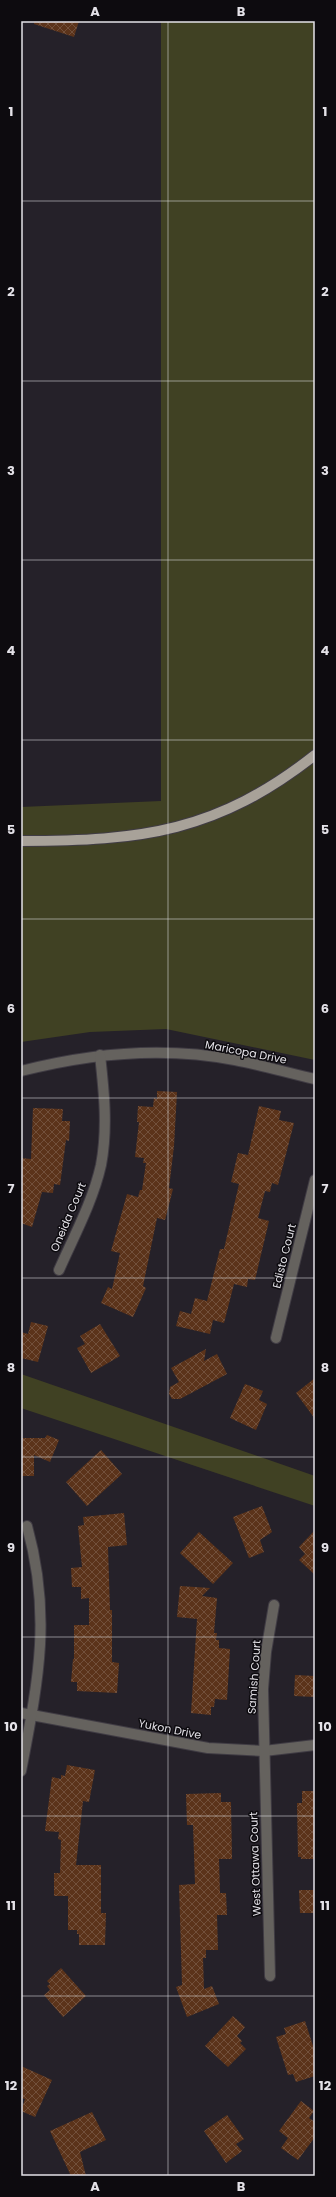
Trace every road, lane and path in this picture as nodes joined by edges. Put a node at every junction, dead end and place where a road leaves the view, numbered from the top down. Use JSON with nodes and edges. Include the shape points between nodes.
{"nodes":[{"id":1,"x":315,"y":755,"type":"edge"},
{"id":2,"x":21,"y":841,"type":"edge"},
{"id":3,"x":100,"y":1055,"type":"junction"},
{"id":4,"x":21,"y":1071,"type":"edge"},
{"id":5,"x":315,"y":1079,"type":"edge"},
{"id":6,"x":315,"y":1180,"type":"edge"},
{"id":7,"x":59,"y":1270,"type":"dead end"},
{"id":8,"x":276,"y":1338,"type":"dead end"},
{"id":9,"x":27,"y":1526,"type":"dead end"},
{"id":10,"x":274,"y":1605,"type":"dead end"},
{"id":11,"x":21,"y":1713,"type":"edge"},
{"id":12,"x":32,"y":1715,"type":"junction"},
{"id":13,"x":315,"y":1745,"type":"edge"},
{"id":14,"x":264,"y":1751,"type":"junction"},
{"id":15,"x":21,"y":1771,"type":"edge"},
{"id":16,"x":270,"y":1976,"type":"dead end"}],
"edges":[{"from":1,"to":2,"type":"main road","via":[[260,794],[217,815],[191,824],[154,833],[111,839]]},
{"from":3,"to":4,"type":"street","name":"Maricopa Drive","via":[[57,1061]]},
{"from":3,"to":5,"type":"street","name":"Maricopa Drive","via":[[146,1052],[191,1054],[235,1060]]},
{"from":3,"to":7,"type":"street","name":"Oneida Court","via":[[105,1100],[105,1134],[101,1164],[92,1195]]},
{"from":6,"to":8,"type":"street","name":"Edisto Court"},
{"from":9,"to":12,"type":"street","via":[[40,1585],[42,1621],[40,1659]]},
{"from":10,"to":14,"type":"street","name":"Samish Court","via":[[263,1681]]},
{"from":11,"to":12,"type":"street","name":"Yukon Drive"},
{"from":12,"to":14,"type":"street","name":"Yukon Drive","via":[[208,1748]]},
{"from":12,"to":15,"type":"street"},
{"from":13,"to":14,"type":"street","name":"Yukon Drive"},
{"from":14,"to":16,"type":"street","name":"West Ottawa Court"}]}
